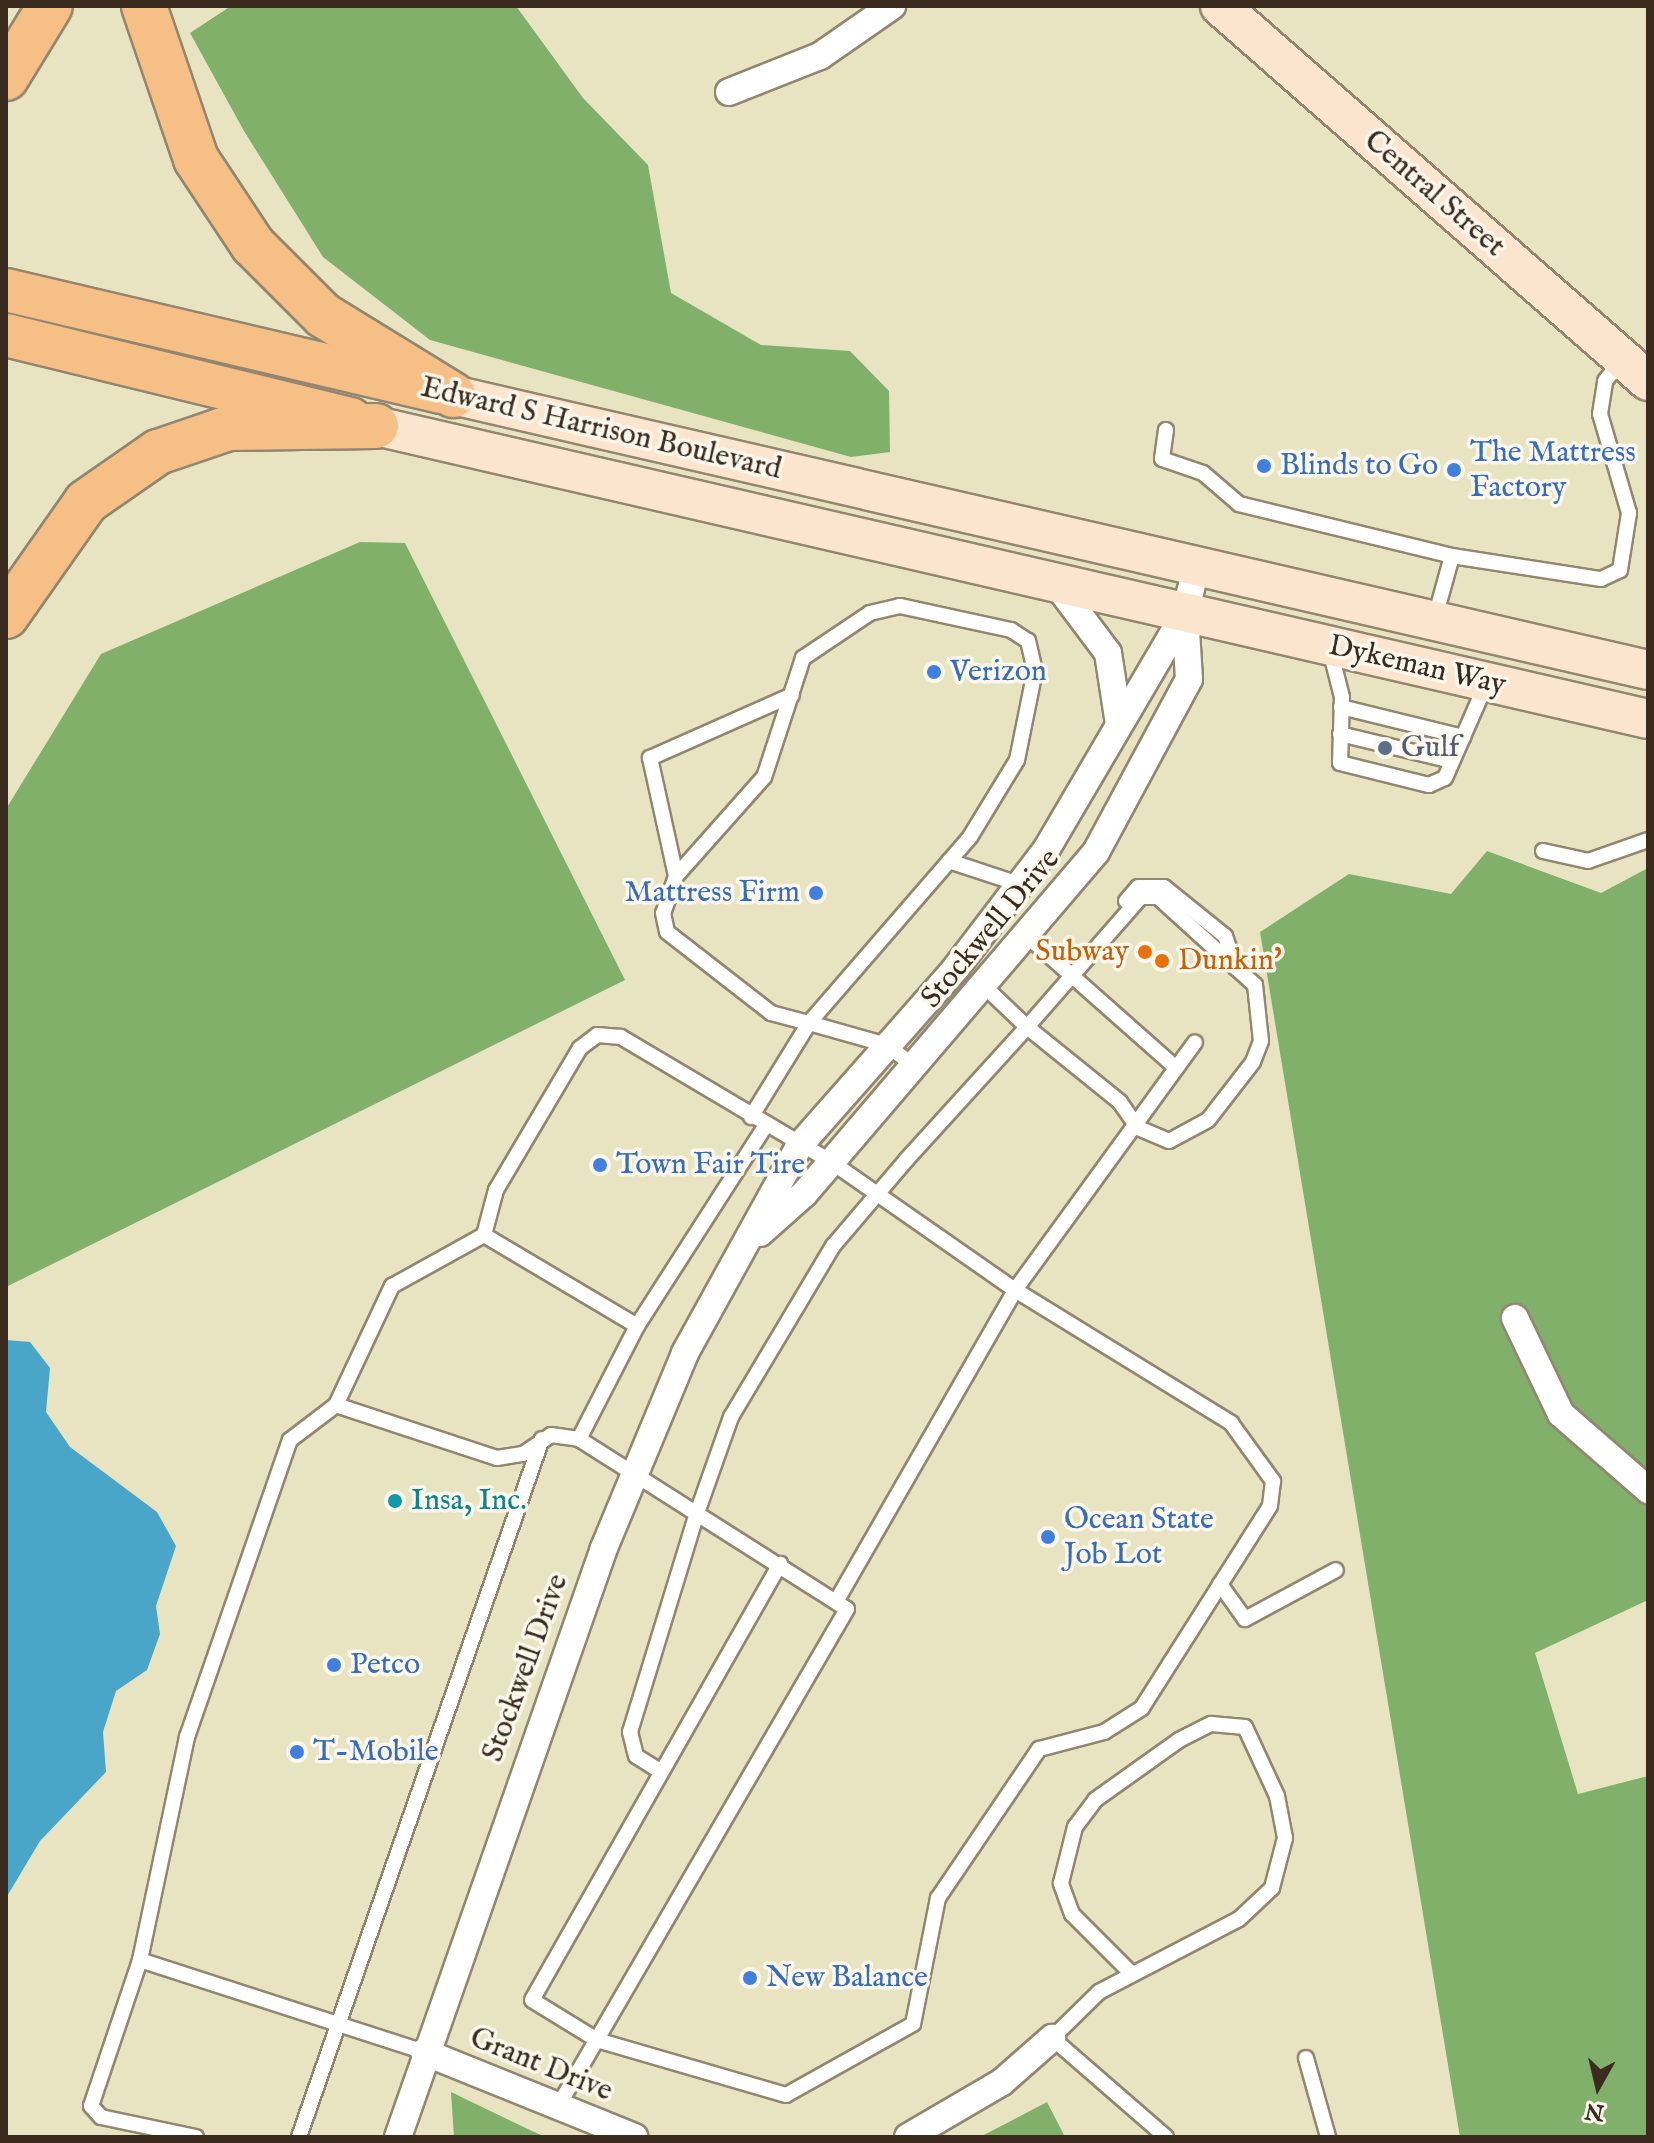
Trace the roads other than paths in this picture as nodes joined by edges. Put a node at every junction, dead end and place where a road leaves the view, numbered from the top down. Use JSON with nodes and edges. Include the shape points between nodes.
{"nodes":[{"id":1,"x":50,"y":6,"type":"edge"},
{"id":2,"x":144,"y":6,"type":"edge"},
{"id":3,"x":892,"y":6,"type":"edge"},
{"id":4,"x":1220,"y":6,"type":"edge"},
{"id":5,"x":6,"y":78,"type":"edge"},
{"id":6,"x":729,"y":92,"type":"dead end"},
{"id":7,"x":6,"y":290,"type":"edge"},
{"id":8,"x":6,"y":335,"type":"edge"},
{"id":9,"x":1636,"y":370,"type":"edge"},
{"id":10,"x":453,"y":395,"type":"junction"},
{"id":11,"x":376,"y":426,"type":"junction"},
{"id":12,"x":1166,"y":430,"type":"dead end"},
{"id":13,"x":1452,"y":556,"type":"junction"},
{"id":14,"x":1197,"y":565,"type":"junction"},
{"id":15,"x":1057,"y":585,"type":"junction"},
{"id":16,"x":1185,"y":613,"type":"junction"},
{"id":17,"x":6,"y":616,"type":"edge"},
{"id":18,"x":1434,"y":621,"type":"junction"},
{"id":19,"x":1329,"y":646,"type":"junction"},
{"id":20,"x":1648,"y":670,"type":"edge"},
{"id":21,"x":1487,"y":682,"type":"junction"},
{"id":22,"x":792,"y":695,"type":"junction"},
{"id":23,"x":1341,"y":707,"type":"junction"},
{"id":24,"x":1648,"y":719,"type":"edge"},
{"id":25,"x":1119,"y":724,"type":"junction"},
{"id":26,"x":1340,"y":734,"type":"junction"},
{"id":27,"x":1463,"y":737,"type":"junction"},
{"id":28,"x":1452,"y":761,"type":"junction"},
{"id":29,"x":1648,"y":840,"type":"edge"},
{"id":30,"x":1543,"y":851,"type":"dead end"},
{"id":31,"x":949,"y":861,"type":"junction"},
{"id":32,"x":676,"y":876,"type":"junction"},
{"id":33,"x":1022,"y":885,"type":"junction"},
{"id":34,"x":1027,"y":936,"type":"junction"},
{"id":35,"x":1070,"y":977,"type":"junction"},
{"id":36,"x":985,"y":987,"type":"junction"},
{"id":37,"x":809,"y":1023,"type":"junction"},
{"id":38,"x":1027,"y":1027,"type":"junction"},
{"id":39,"x":1195,"y":1042,"type":"dead end"},
{"id":40,"x":887,"y":1045,"type":"junction"},
{"id":41,"x":914,"y":1066,"type":"junction"},
{"id":42,"x":1174,"y":1066,"type":"junction"},
{"id":43,"x":751,"y":1117,"type":"junction"},
{"id":44,"x":766,"y":1125,"type":"junction"},
{"id":45,"x":1138,"y":1128,"type":"junction"},
{"id":46,"x":800,"y":1145,"type":"junction"},
{"id":47,"x":830,"y":1161,"type":"junction"},
{"id":48,"x":878,"y":1193,"type":"junction"},
{"id":49,"x":484,"y":1235,"type":"junction"},
{"id":50,"x":755,"y":1238,"type":"junction"},
{"id":51,"x":1015,"y":1290,"type":"junction"},
{"id":52,"x":1515,"y":1318,"type":"dead end"},
{"id":53,"x":637,"y":1326,"type":"junction"},
{"id":54,"x":336,"y":1405,"type":"junction"},
{"id":55,"x":542,"y":1439,"type":"junction"},
{"id":56,"x":579,"y":1439,"type":"junction"},
{"id":57,"x":633,"y":1473,"type":"junction"},
{"id":58,"x":1648,"y":1490,"type":"edge"},
{"id":59,"x":697,"y":1513,"type":"junction"},
{"id":60,"x":780,"y":1564,"type":"junction"},
{"id":61,"x":1336,"y":1570,"type":"dead end"},
{"id":62,"x":1220,"y":1584,"type":"junction"},
{"id":63,"x":837,"y":1600,"type":"junction"},
{"id":64,"x":660,"y":1771,"type":"junction"},
{"id":65,"x":140,"y":1960,"type":"junction"},
{"id":66,"x":1130,"y":1972,"type":"junction"},
{"id":67,"x":337,"y":2029,"type":"junction"},
{"id":68,"x":1052,"y":2038,"type":"junction"},
{"id":69,"x":597,"y":2040,"type":"junction"},
{"id":70,"x":424,"y":2052,"type":"junction"},
{"id":71,"x":1306,"y":2058,"type":"dead end"},
{"id":72,"x":557,"y":2108,"type":"junction"},
{"id":73,"x":196,"y":2137,"type":"edge"},
{"id":74,"x":299,"y":2137,"type":"edge"},
{"id":75,"x":398,"y":2137,"type":"edge"},
{"id":76,"x":634,"y":2137,"type":"edge"},
{"id":77,"x":908,"y":2137,"type":"edge"},
{"id":78,"x":1166,"y":2137,"type":"edge"},
{"id":79,"x":1328,"y":2137,"type":"edge"}],
"edges":[{"from":1,"to":5,"type":"highway"},
{"from":2,"to":10,"type":"highway","via":[[196,159],[253,245],[323,315]]},
{"from":3,"to":6,"type":"street","via":[[820,56]]},
{"from":4,"to":9,"type":"main road","name":"Central Street"},
{"from":7,"to":10,"type":"main road","name":"Edward S Harrison Boulevard"},
{"from":8,"to":11,"type":"main road","name":"Edward S Harrison Boulevard"},
{"from":9,"to":13,"type":"lane","via":[[1605,381],[1600,414],[1629,513],[1620,570],[1601,579]]},
{"from":10,"to":14,"type":"main road","name":"Edward S Harrison Boulevard"},
{"from":11,"to":15,"type":"main road","name":"Edward S Harrison Boulevard"},
{"from":11,"to":17,"type":"highway","via":[[229,428],[158,452],[86,502]]},
{"from":12,"to":13,"type":"lane","via":[[1162,459],[1203,473],[1239,504]]},
{"from":13,"to":18,"type":"lane"},
{"from":14,"to":16,"type":"street","name":"Stockwell Drive"},
{"from":14,"to":18,"type":"main road","name":"Dykeman Way"},
{"from":15,"to":16,"type":"main road","name":"Edward S Harrison Boulevard"},
{"from":15,"to":25,"type":"street","via":[[1108,653]]},
{"from":16,"to":19,"type":"main road","name":"Dykeman Way"},
{"from":16,"to":25,"type":"street","name":"Stockwell Drive"},
{"from":16,"to":34,"type":"street","name":"Stockwell Drive","via":[[1189,679],[1163,734],[1096,852]]},
{"from":18,"to":20,"type":"main road","name":"Dykeman Way"},
{"from":19,"to":21,"type":"main road","name":"Dykeman Way"},
{"from":19,"to":23,"type":"lane"},
{"from":21,"to":24,"type":"main road","name":"Dykeman Way"},
{"from":21,"to":27,"type":"lane"},
{"from":22,"to":31,"type":"lane","via":[[809,652],[870,613],[900,606],[1011,630],[1034,650],[1035,671],[1012,776]]},
{"from":22,"to":32,"type":"lane","via":[[764,777]]},
{"from":22,"to":32,"type":"lane","via":[[650,758]]},
{"from":23,"to":26,"type":"lane"},
{"from":23,"to":27,"type":"lane"},
{"from":25,"to":33,"type":"street","name":"Stockwell Drive"},
{"from":26,"to":28,"type":"lane"},
{"from":26,"to":28,"type":"lane","via":[[1346,767],[1433,786]]},
{"from":27,"to":28,"type":"lane"},
{"from":29,"to":30,"type":"lane","via":[[1588,861]]},
{"from":31,"to":33,"type":"lane"},
{"from":31,"to":37,"type":"lane"},
{"from":32,"to":37,"type":"lane","via":[[663,913],[667,932],[763,1008]]},
{"from":33,"to":40,"type":"street","name":"Stockwell Drive"},
{"from":34,"to":35,"type":"lane"},
{"from":34,"to":36,"type":"street","name":"Stockwell Drive"},
{"from":35,"to":38,"type":"lane"},
{"from":35,"to":42,"type":"lane"},
{"from":35,"to":45,"type":"lane","via":[[1136,901],[1158,897],[1236,968],[1262,1003],[1253,1062],[1208,1120],[1181,1138]]},
{"from":36,"to":38,"type":"lane"},
{"from":36,"to":41,"type":"street","name":"Stockwell Drive"},
{"from":37,"to":40,"type":"lane"},
{"from":37,"to":43,"type":"lane"},
{"from":38,"to":45,"type":"lane","via":[[1120,1102]]},
{"from":38,"to":48,"type":"lane"},
{"from":39,"to":42,"type":"lane"},
{"from":40,"to":41,"type":"lane"},
{"from":40,"to":46,"type":"street","name":"Stockwell Drive"},
{"from":41,"to":47,"type":"street","name":"Stockwell Drive"},
{"from":42,"to":45,"type":"lane","via":[[1148,1099]]},
{"from":43,"to":44,"type":"lane"},
{"from":43,"to":49,"type":"lane","via":[[621,1037],[597,1035],[580,1048],[496,1190]]},
{"from":44,"to":46,"type":"lane"},
{"from":44,"to":53,"type":"lane"},
{"from":45,"to":51,"type":"lane"},
{"from":46,"to":47,"type":"lane"},
{"from":46,"to":50,"type":"street","name":"Stockwell Drive"},
{"from":47,"to":48,"type":"lane"},
{"from":47,"to":50,"type":"street","name":"Stockwell Drive"},
{"from":48,"to":51,"type":"lane"},
{"from":48,"to":59,"type":"lane","via":[[784,1321],[731,1417]]},
{"from":49,"to":53,"type":"lane"},
{"from":49,"to":54,"type":"lane","via":[[392,1286]]},
{"from":50,"to":57,"type":"street","name":"Stockwell Drive","via":[[685,1353]]},
{"from":51,"to":62,"type":"lane","via":[[1231,1423],[1273,1481],[1270,1506]]},
{"from":51,"to":63,"type":"lane"},
{"from":52,"to":58,"type":"street","via":[[1561,1414]]},
{"from":53,"to":56,"type":"lane"},
{"from":54,"to":55,"type":"lane","via":[[497,1458],[523,1454]]},
{"from":54,"to":65,"type":"lane","via":[[290,1440],[187,1737]]},
{"from":55,"to":56,"type":"lane"},
{"from":55,"to":67,"type":"lane"},
{"from":56,"to":57,"type":"lane"},
{"from":57,"to":59,"type":"lane"},
{"from":57,"to":70,"type":"street","name":"Stockwell Drive"},
{"from":59,"to":60,"type":"lane"},
{"from":59,"to":64,"type":"lane","via":[[630,1732],[636,1756]]},
{"from":60,"to":63,"type":"lane"},
{"from":60,"to":64,"type":"lane"},
{"from":61,"to":62,"type":"lane","via":[[1245,1619]]},
{"from":62,"to":69,"type":"lane","via":[[1136,1716],[1093,1736],[1050,1744],[1032,1758],[933,1906],[918,2012],[897,2038],[786,2095]]},
{"from":63,"to":69,"type":"lane","via":[[845,1617]]},
{"from":64,"to":69,"type":"lane","via":[[533,1992],[541,2011]]},
{"from":65,"to":67,"type":"lane"},
{"from":65,"to":73,"type":"lane","via":[[92,2110]]},
{"from":66,"to":66,"type":"lane","via":[[1239,1919],[1272,1888],[1285,1838],[1277,1796],[1245,1727],[1211,1724],[1179,1740],[1095,1800],[1075,1827],[1061,1883],[1072,1914]]},
{"from":66,"to":68,"type":"lane"},
{"from":67,"to":70,"type":"lane"},
{"from":67,"to":74,"type":"lane"},
{"from":68,"to":77,"type":"street","via":[[1002,2082]]},
{"from":68,"to":78,"type":"lane"},
{"from":69,"to":72,"type":"lane"},
{"from":70,"to":72,"type":"street","name":"Grant Drive"},
{"from":70,"to":75,"type":"street","name":"Stockwell Drive"},
{"from":71,"to":79,"type":"lane"},
{"from":72,"to":76,"type":"street","name":"Grant Drive"}]}
